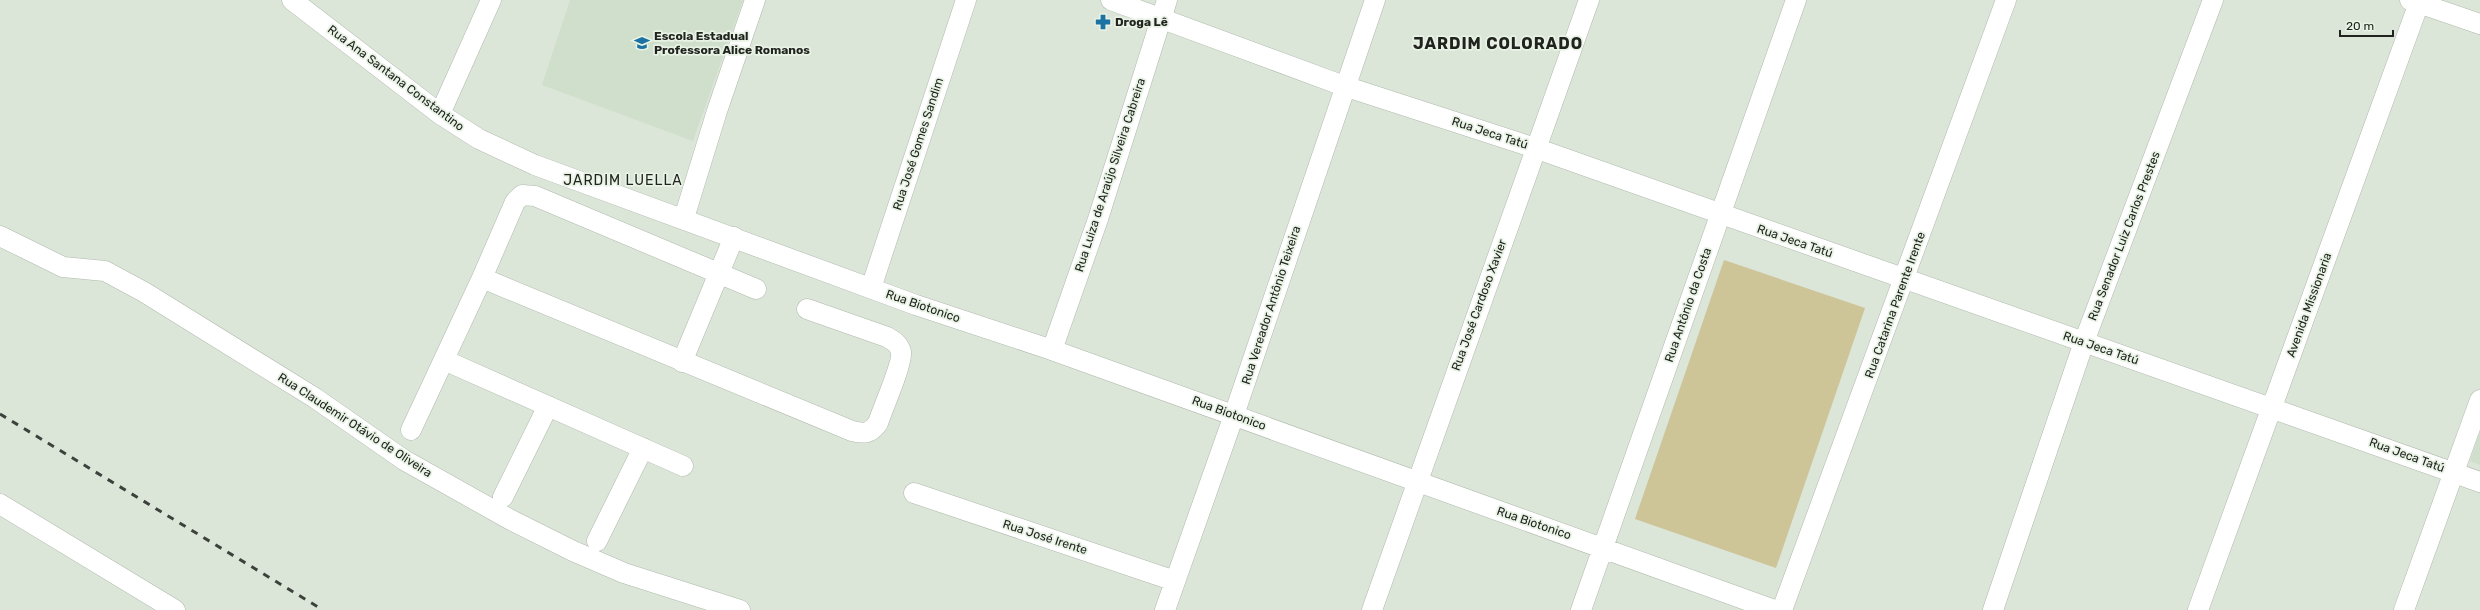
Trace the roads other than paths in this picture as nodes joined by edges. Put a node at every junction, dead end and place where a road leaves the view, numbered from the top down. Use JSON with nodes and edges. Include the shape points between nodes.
{"nodes":[{"id":1,"x":292,"y":0,"type":"edge"},
{"id":2,"x":491,"y":0,"type":"edge"},
{"id":3,"x":755,"y":0,"type":"edge"},
{"id":4,"x":966,"y":0,"type":"edge"},
{"id":5,"x":1111,"y":0,"type":"edge"},
{"id":6,"x":1375,"y":0,"type":"edge"},
{"id":7,"x":1589,"y":0,"type":"edge"},
{"id":8,"x":1796,"y":0,"type":"edge"},
{"id":9,"x":2006,"y":0,"type":"edge"},
{"id":10,"x":2213,"y":0,"type":"edge"},
{"id":11,"x":2416,"y":1,"type":"edge"},
{"id":12,"x":1164,"y":9,"type":"edge"},
{"id":13,"x":2480,"y":24,"type":"edge"},
{"id":14,"x":1344,"y":86,"type":"junction"},
{"id":15,"x":440,"y":114,"type":"junction"},
{"id":16,"x":1535,"y":148,"type":"junction"},
{"id":17,"x":1719,"y":214,"type":"junction"},
{"id":18,"x":684,"y":218,"type":"junction"},
{"id":19,"x":0,"y":236,"type":"edge"},
{"id":20,"x":734,"y":237,"type":"junction"},
{"id":21,"x":720,"y":274,"type":"junction"},
{"id":22,"x":482,"y":278,"type":"junction"},
{"id":23,"x":1904,"y":279,"type":"junction"},
{"id":24,"x":756,"y":288,"type":"dead end"},
{"id":25,"x":871,"y":288,"type":"junction"},
{"id":26,"x":807,"y":309,"type":"dead end"},
{"id":27,"x":2084,"y":342,"type":"junction"},
{"id":28,"x":1052,"y":350,"type":"junction"},
{"id":29,"x":444,"y":360,"type":"junction"},
{"id":30,"x":682,"y":362,"type":"junction"},
{"id":31,"x":2480,"y":400,"type":"edge"},
{"id":32,"x":548,"y":406,"type":"junction"},
{"id":33,"x":2272,"y":407,"type":"junction"},
{"id":34,"x":1234,"y":415,"type":"junction"},
{"id":35,"x":411,"y":430,"type":"dead end"},
{"id":36,"x":643,"y":448,"type":"junction"},
{"id":37,"x":683,"y":466,"type":"dead end"},
{"id":38,"x":2453,"y":472,"type":"junction"},
{"id":39,"x":2480,"y":482,"type":"edge"},
{"id":40,"x":1416,"y":483,"type":"junction"},
{"id":41,"x":914,"y":493,"type":"dead end"},
{"id":42,"x":503,"y":497,"type":"dead end"},
{"id":43,"x":0,"y":504,"type":"edge"},
{"id":44,"x":597,"y":541,"type":"dead end"},
{"id":45,"x":1603,"y":548,"type":"junction"},
{"id":46,"x":1176,"y":581,"type":"junction"},
{"id":47,"x":175,"y":610,"type":"edge"},
{"id":48,"x":740,"y":610,"type":"edge"},
{"id":49,"x":1165,"y":610,"type":"edge"},
{"id":50,"x":1372,"y":610,"type":"edge"},
{"id":51,"x":1581,"y":610,"type":"edge"},
{"id":52,"x":1774,"y":610,"type":"edge"},
{"id":53,"x":1782,"y":610,"type":"edge"},
{"id":54,"x":1993,"y":610,"type":"edge"},
{"id":55,"x":2198,"y":610,"type":"edge"},
{"id":56,"x":2404,"y":610,"type":"edge"}],
"edges":[{"from":1,"to":15,"type":"street","name":"Rua Ana Santana Constantino"},
{"from":2,"to":15,"type":"street"},
{"from":3,"to":18,"type":"street"},
{"from":4,"to":25,"type":"street","name":"Rua José Gomes Sandim"},
{"from":5,"to":12,"type":"street","name":"Rua Jeca Tatú"},
{"from":6,"to":14,"type":"street","name":"Rua Vereador Antônio Teixeira"},
{"from":7,"to":16,"type":"street","name":"Rua José Cardoso Xavier"},
{"from":8,"to":17,"type":"street","name":"Rua Antônio da Costa"},
{"from":9,"to":23,"type":"street","name":"Rua Catarina Parente Irente"},
{"from":10,"to":27,"type":"street","name":"Rua Senador Luiz Carlos Prestes"},
{"from":11,"to":13,"type":"street"},
{"from":11,"to":33,"type":"street","name":"Avenida Missionaria"},
{"from":12,"to":14,"type":"street","name":"Rua Jeca Tatú"},
{"from":12,"to":28,"type":"street","name":"Rua Luiza de Araújo Silveira Cabreira","via":[[1098,220]]},
{"from":14,"to":16,"type":"street","name":"Rua Jeca Tatú"},
{"from":14,"to":34,"type":"street","name":"Rua Vereador Antônio Teixeira"},
{"from":15,"to":18,"type":"street","name":"Rua Ana Santana Constantino","via":[[479,139],[535,165]]},
{"from":16,"to":17,"type":"street","name":"Rua Jeca Tatú"},
{"from":16,"to":40,"type":"street","name":"Rua José Cardoso Xavier"},
{"from":17,"to":23,"type":"street","name":"Rua Jeca Tatú"},
{"from":17,"to":45,"type":"street","name":"Rua Antônio da Costa"},
{"from":18,"to":20,"type":"street","name":"Rua Biotonico"},
{"from":19,"to":48,"type":"street","name":"Rua Claudemir Otávio de Oliveira","via":[[63,267],[105,271],[144,292],[316,398],[404,460],[511,520],[624,573]]},
{"from":20,"to":21,"type":"street"},
{"from":20,"to":25,"type":"street","name":"Rua Biotonico"},
{"from":21,"to":22,"type":"street","via":[[534,196],[522,195],[515,202]]},
{"from":21,"to":24,"type":"street"},
{"from":21,"to":30,"type":"street"},
{"from":22,"to":29,"type":"street"},
{"from":22,"to":30,"type":"street"},
{"from":23,"to":27,"type":"street","name":"Rua Jeca Tatú"},
{"from":23,"to":53,"type":"street","name":"Rua Catarina Parente Irente"},
{"from":25,"to":28,"type":"street","name":"Rua Biotonico"},
{"from":26,"to":30,"type":"street","via":[[896,342],[901,353],[900,364],[878,423],[872,431],[864,434],[852,431]]},
{"from":27,"to":33,"type":"street","name":"Rua Jeca Tatú"},
{"from":27,"to":54,"type":"street","name":"Rua Senador Luiz Carlos Prestes"},
{"from":28,"to":34,"type":"street","name":"Rua Biotonico"},
{"from":29,"to":32,"type":"street"},
{"from":29,"to":35,"type":"street"},
{"from":31,"to":38,"type":"street"},
{"from":32,"to":36,"type":"street"},
{"from":32,"to":42,"type":"street"},
{"from":33,"to":38,"type":"street","name":"Rua Jeca Tatú"},
{"from":33,"to":55,"type":"street","name":"Avenida Missionaria"},
{"from":34,"to":40,"type":"street","name":"Rua Biotonico"},
{"from":34,"to":46,"type":"street","name":"Rua Vereador Antônio Teixeira"},
{"from":36,"to":37,"type":"street"},
{"from":36,"to":44,"type":"street"},
{"from":38,"to":39,"type":"street","name":"Rua Jeca Tatú"},
{"from":38,"to":56,"type":"street"},
{"from":40,"to":45,"type":"street","name":"Rua Biotonico"},
{"from":40,"to":50,"type":"street","name":"Rua José Cardoso Xavier"},
{"from":41,"to":46,"type":"street","name":"Rua José Irente"},
{"from":43,"to":47,"type":"street"},
{"from":45,"to":51,"type":"street","name":"Rua Antônio da Costa"},
{"from":45,"to":52,"type":"street","name":"Rua Biotonico"},
{"from":46,"to":49,"type":"street","name":"Rua Vereador Antônio Teixeira"}]}
